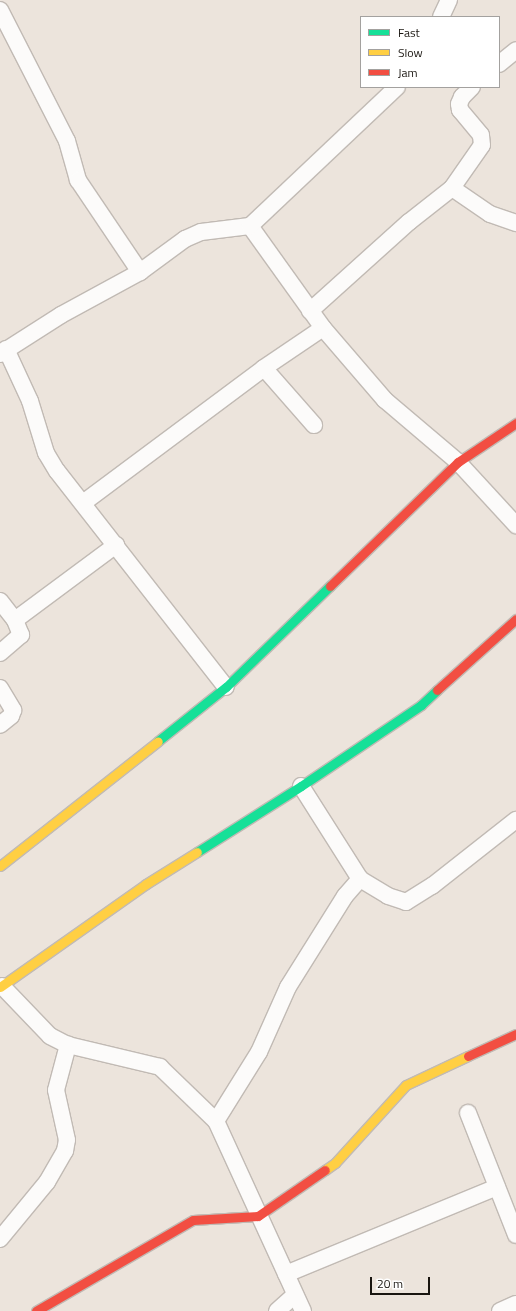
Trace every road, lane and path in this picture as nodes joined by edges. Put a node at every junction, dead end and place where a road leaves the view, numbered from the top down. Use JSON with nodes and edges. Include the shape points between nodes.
{"nodes":[{"id":1,"x":449,"y":0,"type":"edge"},
{"id":2,"x":0,"y":10,"type":"edge"},
{"id":3,"x":441,"y":16,"type":"edge"},
{"id":4,"x":516,"y":50,"type":"edge"},
{"id":5,"x":500,"y":63,"type":"edge"},
{"id":6,"x":396,"y":88,"type":"edge"},
{"id":7,"x":471,"y":88,"type":"edge"},
{"id":8,"x":452,"y":188,"type":"junction"},
{"id":9,"x":516,"y":223,"type":"edge"},
{"id":10,"x":250,"y":226,"type":"junction"},
{"id":11,"x":140,"y":272,"type":"junction"},
{"id":12,"x":310,"y":311,"type":"junction"},
{"id":13,"x":323,"y":328,"type":"junction"},
{"id":14,"x":3,"y":351,"type":"edge"},
{"id":15,"x":264,"y":368,"type":"junction"},
{"id":16,"x":516,"y":423,"type":"edge"},
{"id":17,"x":314,"y":425,"type":"dead end"},
{"id":18,"x":458,"y":462,"type":"junction"},
{"id":19,"x":83,"y":503,"type":"junction"},
{"id":20,"x":516,"y":525,"type":"edge"},
{"id":21,"x":116,"y":545,"type":"junction"},
{"id":22,"x":0,"y":601,"type":"edge"},
{"id":23,"x":516,"y":619,"type":"edge"},
{"id":24,"x":15,"y":620,"type":"junction"},
{"id":25,"x":0,"y":653,"type":"edge"},
{"id":26,"x":226,"y":686,"type":"junction"},
{"id":27,"x":0,"y":688,"type":"edge"},
{"id":28,"x":0,"y":725,"type":"edge"},
{"id":29,"x":301,"y":786,"type":"junction"},
{"id":30,"x":516,"y":820,"type":"edge"},
{"id":31,"x":0,"y":866,"type":"edge"},
{"id":32,"x":360,"y":878,"type":"junction"},
{"id":33,"x":1,"y":987,"type":"edge"},
{"id":34,"x":516,"y":1034,"type":"edge"},
{"id":35,"x":68,"y":1045,"type":"junction"},
{"id":36,"x":468,"y":1113,"type":"dead end"},
{"id":37,"x":216,"y":1121,"type":"junction"},
{"id":38,"x":497,"y":1187,"type":"junction"},
{"id":39,"x":258,"y":1216,"type":"junction"},
{"id":40,"x":516,"y":1235,"type":"edge"},
{"id":41,"x":0,"y":1239,"type":"edge"},
{"id":42,"x":286,"y":1274,"type":"junction"},
{"id":43,"x":295,"y":1295,"type":"junction"},
{"id":44,"x":516,"y":1304,"type":"edge"},
{"id":45,"x":36,"y":1311,"type":"edge"},
{"id":46,"x":277,"y":1311,"type":"edge"},
{"id":47,"x":303,"y":1311,"type":"edge"},
{"id":48,"x":500,"y":1311,"type":"edge"}],
"edges":[{"from":1,"to":3,"type":"street"},
{"from":2,"to":11,"type":"street","via":[[67,141],[78,180]]},
{"from":4,"to":5,"type":"street"},
{"from":6,"to":10,"type":"street"},
{"from":7,"to":8,"type":"street","via":[[462,97],[460,110],[481,135],[482,145]]},
{"from":8,"to":9,"type":"street","via":[[490,214]]},
{"from":8,"to":12,"type":"street","via":[[409,222]]},
{"from":10,"to":11,"type":"street","via":[[201,232],[185,239]]},
{"from":10,"to":12,"type":"street"},
{"from":11,"to":14,"type":"street","via":[[61,315]]},
{"from":12,"to":13,"type":"street"},
{"from":13,"to":15,"type":"street"},
{"from":13,"to":18,"type":"street","via":[[385,400]]},
{"from":14,"to":19,"type":"street","via":[[26,390],[46,453]]},
{"from":15,"to":17,"type":"street"},
{"from":15,"to":19,"type":"street"},
{"from":16,"to":18,"type":"street"},
{"from":18,"to":20,"type":"street"},
{"from":18,"to":26,"type":"street"},
{"from":19,"to":21,"type":"street"},
{"from":21,"to":24,"type":"street"},
{"from":21,"to":26,"type":"street"},
{"from":22,"to":24,"type":"street"},
{"from":23,"to":29,"type":"street","via":[[421,706]]},
{"from":24,"to":25,"type":"street","via":[[21,635]]},
{"from":26,"to":31,"type":"street"},
{"from":27,"to":28,"type":"street","via":[[13,710],[11,716]]},
{"from":29,"to":32,"type":"street"},
{"from":29,"to":33,"type":"street","via":[[146,884]]},
{"from":30,"to":32,"type":"street","via":[[432,886],[406,902],[388,896]]},
{"from":32,"to":37,"type":"street","via":[[345,896],[288,987],[259,1052]]},
{"from":33,"to":35,"type":"street","via":[[50,1036]]},
{"from":34,"to":39,"type":"street","via":[[406,1086],[335,1163]]},
{"from":35,"to":37,"type":"street","via":[[160,1067]]},
{"from":35,"to":41,"type":"street","via":[[56,1090],[68,1140],[65,1151],[47,1182]]},
{"from":36,"to":38,"type":"street"},
{"from":37,"to":39,"type":"street"},
{"from":38,"to":40,"type":"street"},
{"from":38,"to":42,"type":"street"},
{"from":39,"to":42,"type":"street"},
{"from":39,"to":45,"type":"street","via":[[193,1220]]},
{"from":42,"to":43,"type":"street"},
{"from":43,"to":46,"type":"street"},
{"from":43,"to":47,"type":"street"},
{"from":44,"to":48,"type":"street"}]}
